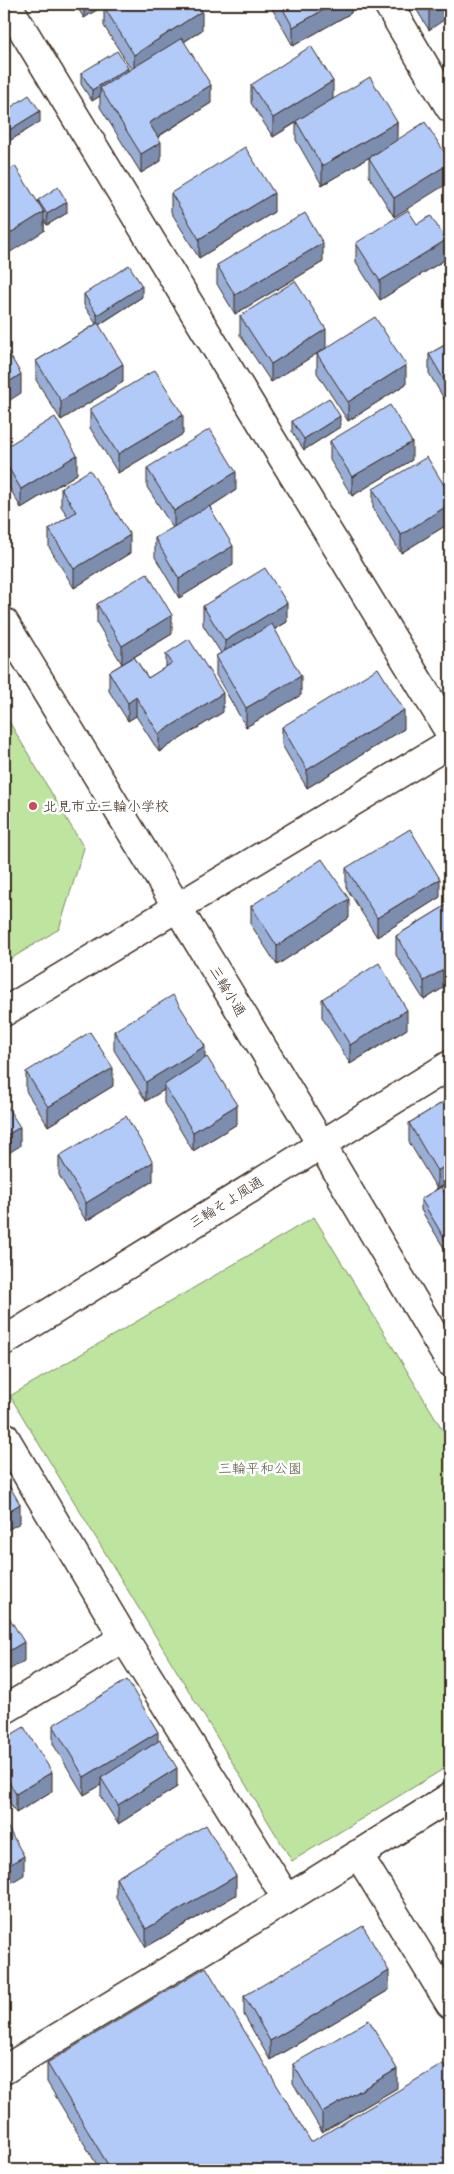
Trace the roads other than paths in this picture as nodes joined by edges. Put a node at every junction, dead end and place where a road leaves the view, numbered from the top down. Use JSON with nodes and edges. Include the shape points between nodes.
{"nodes":[{"id":1,"x":6,"y":4,"type":"edge"},
{"id":2,"x":388,"y":4,"type":"edge"},
{"id":3,"x":450,"y":108,"type":"edge"},
{"id":4,"x":4,"y":622,"type":"edge"},
{"id":5,"x":450,"y":733,"type":"edge"},
{"id":6,"x":450,"y":743,"type":"edge"},
{"id":7,"x":177,"y":908,"type":"junction"},
{"id":8,"x":4,"y":1012,"type":"edge"},
{"id":9,"x":450,"y":1065,"type":"edge"},
{"id":10,"x":321,"y":1144,"type":"junction"},
{"id":11,"x":4,"y":1341,"type":"edge"},
{"id":12,"x":450,"y":1362,"type":"edge"},
{"id":13,"x":4,"y":1436,"type":"edge"},
{"id":14,"x":124,"y":1638,"type":"junction"},
{"id":15,"x":4,"y":1710,"type":"edge"},
{"id":16,"x":450,"y":1796,"type":"edge"},
{"id":17,"x":358,"y":1854,"type":"junction"},
{"id":18,"x":287,"y":1899,"type":"junction"},
{"id":19,"x":450,"y":2004,"type":"edge"},
{"id":20,"x":4,"y":2070,"type":"edge"}],
"edges":[{"from":1,"to":5,"type":"street"},
{"from":2,"to":3,"type":"street"},
{"from":4,"to":7,"type":"street","name":"三輪小通"},
{"from":6,"to":7,"type":"street"},
{"from":7,"to":8,"type":"street"},
{"from":7,"to":10,"type":"street","name":"三輪小通"},
{"from":9,"to":10,"type":"street","name":"三輪そよ風通"},
{"from":10,"to":11,"type":"street","name":"三輪そよ風通"},
{"from":10,"to":12,"type":"street","name":"三輪小通"},
{"from":13,"to":14,"type":"street"},
{"from":14,"to":15,"type":"street"},
{"from":14,"to":18,"type":"street"},
{"from":16,"to":17,"type":"street"},
{"from":17,"to":18,"type":"street"},
{"from":17,"to":19,"type":"street"},
{"from":18,"to":20,"type":"street"}]}
